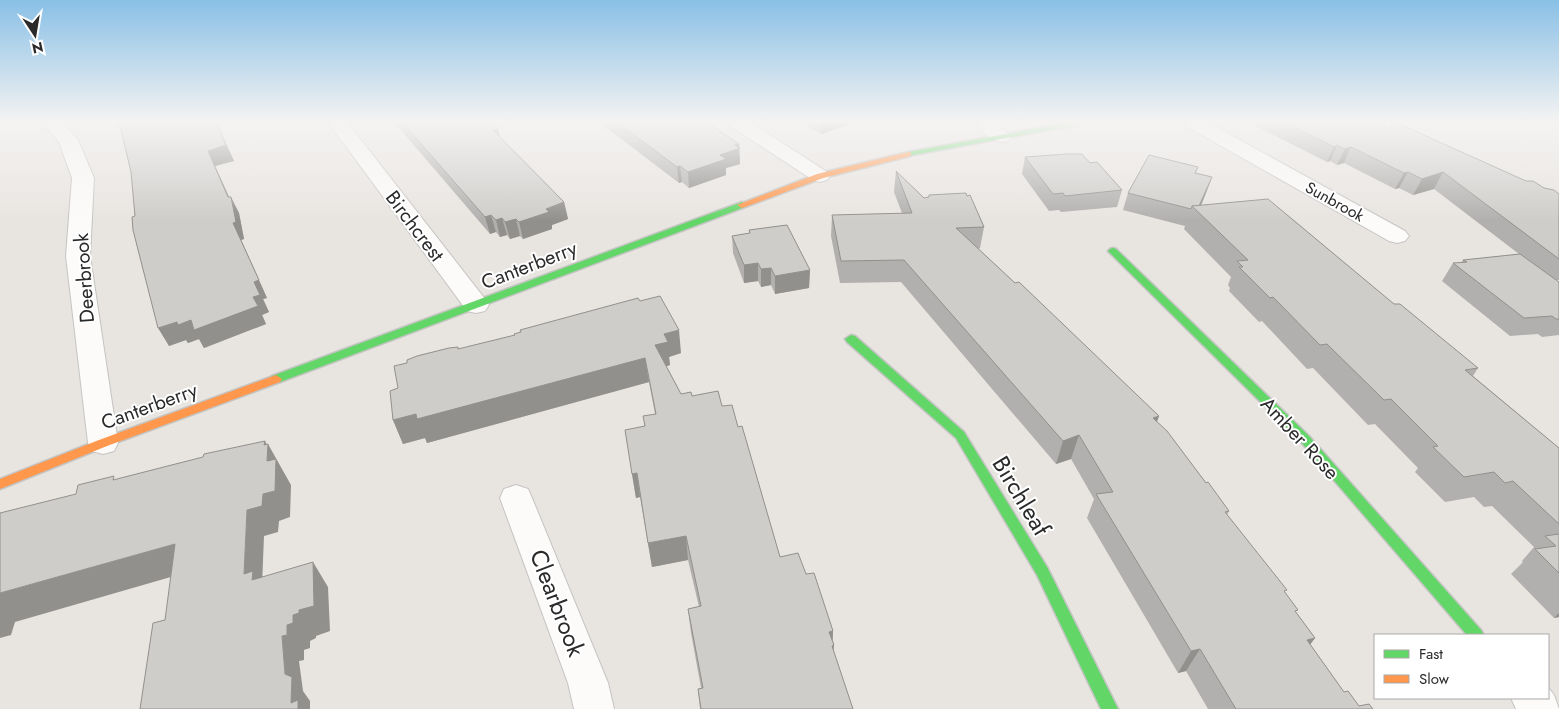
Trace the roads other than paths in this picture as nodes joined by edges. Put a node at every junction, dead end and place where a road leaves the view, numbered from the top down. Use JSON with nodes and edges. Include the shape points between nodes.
{"nodes":[{"id":1,"x":74,"y":155,"type":"edge"},
{"id":2,"x":362,"y":155,"type":"edge"},
{"id":3,"x":788,"y":155,"type":"edge"},
{"id":4,"x":894,"y":155,"type":"edge"},
{"id":5,"x":1252,"y":155,"type":"edge"},
{"id":6,"x":820,"y":176,"type":"junction"},
{"id":7,"x":1397,"y":236,"type":"dead end"},
{"id":8,"x":1113,"y":251,"type":"dead end"},
{"id":9,"x":476,"y":306,"type":"junction"},
{"id":10,"x":851,"y":339,"type":"dead end"},
{"id":11,"x":103,"y":443,"type":"junction"},
{"id":12,"x":0,"y":484,"type":"edge"},
{"id":13,"x":516,"y":498,"type":"dead end"},
{"id":14,"x":1475,"y":634,"type":"edge"},
{"id":15,"x":1531,"y":699,"type":"edge"},
{"id":16,"x":594,"y":709,"type":"edge"},
{"id":17,"x":1110,"y":709,"type":"edge"},
{"id":18,"x":1540,"y":709,"type":"edge"}],
"edges":[{"from":1,"to":11,"type":"street","name":"Deerbrook","via":[[83,178],[78,256]]},
{"from":2,"to":9,"type":"street","name":"Birchcrest"},
{"from":3,"to":6,"type":"street"},
{"from":4,"to":6,"type":"street","name":"Canterberry"},
{"from":5,"to":7,"type":"street","name":"Sunbrook"},
{"from":6,"to":9,"type":"street","name":"Canterberry"},
{"from":8,"to":14,"type":"street","name":"Amber Rose","via":[[1304,438]]},
{"from":9,"to":11,"type":"street","name":"Canterberry"},
{"from":10,"to":17,"type":"street","name":"Birchleaf","via":[[960,435],[1042,571]]},
{"from":11,"to":12,"type":"street","name":"Canterberry"},
{"from":13,"to":16,"type":"street","name":"Clearbrook","via":[[588,683]]},
{"from":15,"to":18,"type":"street"}]}
